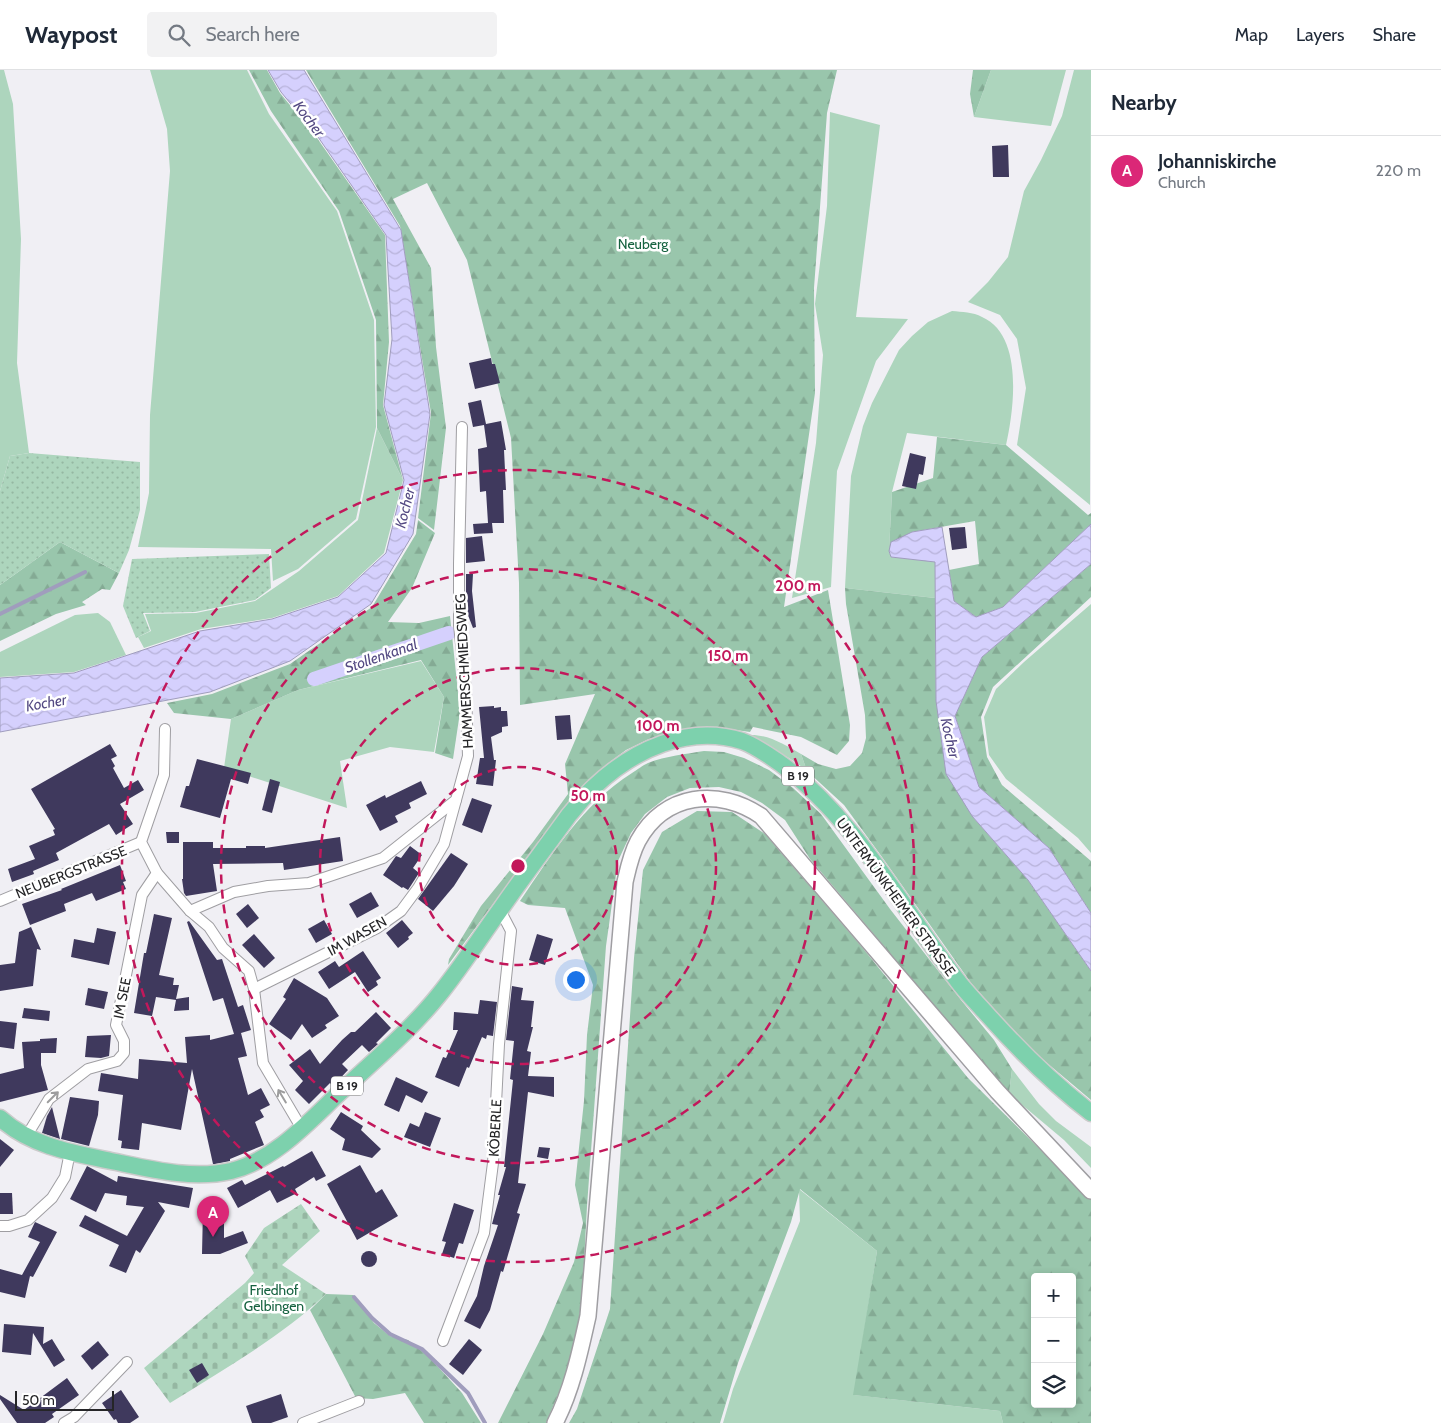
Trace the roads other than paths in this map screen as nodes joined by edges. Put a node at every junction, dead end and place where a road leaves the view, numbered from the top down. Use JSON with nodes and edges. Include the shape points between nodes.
{"nodes":[{"id":1,"x":462,"y":427,"type":"dead end"},
{"id":2,"x":165,"y":729,"type":"dead end"},
{"id":3,"x":456,"y":800,"type":"junction"},
{"id":4,"x":142,"y":842,"type":"junction"},
{"id":5,"x":157,"y":873,"type":"junction"},
{"id":6,"x":0,"y":901,"type":"edge"},
{"id":7,"x":500,"y":910,"type":"junction"},
{"id":8,"x":190,"y":911,"type":"junction"},
{"id":9,"x":254,"y":988,"type":"junction"},
{"id":10,"x":1091,"y":1112,"type":"edge"},
{"id":11,"x":0,"y":1118,"type":"edge"},
{"id":12,"x":302,"y":1129,"type":"junction"},
{"id":13,"x":26,"y":1137,"type":"junction"},
{"id":14,"x":70,"y":1152,"type":"junction"},
{"id":15,"x":1091,"y":1191,"type":"edge"},
{"id":16,"x":0,"y":1226,"type":"edge"},
{"id":17,"x":443,"y":1341,"type":"dead end"},
{"id":18,"x":127,"y":1362,"type":"dead end"},
{"id":19,"x":359,"y":1401,"type":"dead end"},
{"id":20,"x":64,"y":1423,"type":"edge"},
{"id":21,"x":303,"y":1423,"type":"edge"},
{"id":22,"x":555,"y":1423,"type":"edge"}],
"edges":[{"from":1,"to":3,"type":"street","name":"HAMMERSCHMIEDSWEG","via":[[459,625],[468,756]]},
{"from":2,"to":4,"type":"street","via":[[164,775]]},
{"from":3,"to":8,"type":"street","via":[[383,858],[309,883],[234,892]]},
{"from":3,"to":9,"type":"street","name":"IM WASEN","via":[[444,844],[400,911],[377,928]]},
{"from":4,"to":5,"type":"street"},
{"from":4,"to":6,"type":"street","name":"NEUBERGSTRASSE"},
{"from":5,"to":8,"type":"street"},
{"from":13,"to":5,"type":"street","name":"IM SEE","one_way":true,"via":[[49,1099],[88,1069],[117,1061],[124,1053],[124,1041],[116,1025],[142,894]]},
{"from":7,"to":10,"type":"main road","name":"UNTERMÜNKHEIMER STRASSE","number":"B 19","via":[[593,787],[634,756],[678,738],[718,737],[742,742],[763,751],[799,777],[830,808],[860,844],[958,981],[993,1022],[1039,1068]]},
{"from":7,"to":12,"type":"main road","name":"UNTERMÜNKHEIMER STRASSE","number":"B 19","via":[[437,997]]},
{"from":7,"to":17,"type":"street","name":"KÖBERLE","via":[[511,931],[499,1044],[493,1163],[484,1233]]},
{"from":8,"to":9,"type":"street","via":[[249,971]]},
{"from":12,"to":9,"type":"street","one_way":true,"via":[[262,1063]]},
{"from":11,"to":13,"type":"main road","name":"UNTERMÜNKHEIMER STRASSE","number":"B 19"},
{"from":12,"to":14,"type":"main road","name":"UNTERMÜNKHEIMER STRASSE","number":"B 19","via":[[264,1156],[232,1170],[213,1174],[161,1170]]},
{"from":13,"to":14,"type":"main road","name":"UNTERMÜNKHEIMER STRASSE","number":"B 19"},
{"from":14,"to":16,"type":"street","via":[[65,1177],[52,1198],[28,1220]]},
{"from":15,"to":22,"type":"main road","via":[[997,1091],[762,816],[749,807],[723,799],[694,800],[677,805],[661,814],[637,842],[625,882],[588,1316],[570,1386]]},
{"from":18,"to":20,"type":"street","via":[[74,1417]]},
{"from":19,"to":21,"type":"street"}]}
